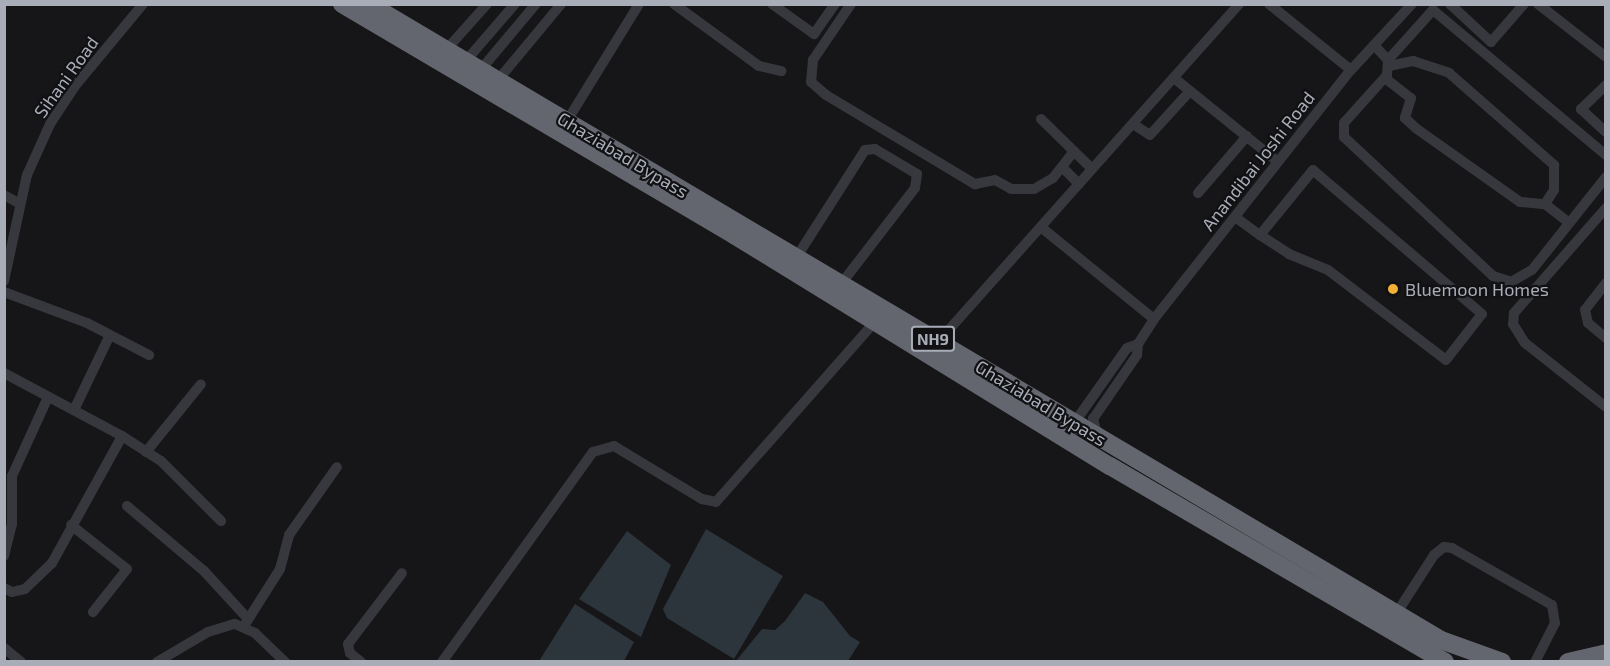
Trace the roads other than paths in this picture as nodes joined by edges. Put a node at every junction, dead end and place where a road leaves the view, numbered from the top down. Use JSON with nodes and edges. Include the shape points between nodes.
{"nodes":[{"id":1,"x":143,"y":4,"type":"edge"},
{"id":2,"x":342,"y":4,"type":"edge"},
{"id":3,"x":369,"y":4,"type":"edge"},
{"id":4,"x":487,"y":4,"type":"edge"},
{"id":5,"x":515,"y":4,"type":"edge"},
{"id":6,"x":536,"y":4,"type":"edge"},
{"id":7,"x":561,"y":4,"type":"edge"},
{"id":8,"x":639,"y":4,"type":"edge"},
{"id":9,"x":674,"y":4,"type":"edge"},
{"id":10,"x":772,"y":4,"type":"edge"},
{"id":11,"x":835,"y":4,"type":"edge"},
{"id":12,"x":851,"y":4,"type":"edge"},
{"id":13,"x":1239,"y":4,"type":"edge"},
{"id":14,"x":1269,"y":4,"type":"edge"},
{"id":15,"x":1412,"y":4,"type":"edge"},
{"id":16,"x":1450,"y":4,"type":"edge"},
{"id":17,"x":1524,"y":4,"type":"edge"},
{"id":18,"x":1538,"y":4,"type":"edge"},
{"id":19,"x":1374,"y":45,"type":"junction"},
{"id":20,"x":446,"y":50,"type":"junction"},
{"id":21,"x":1605,"y":57,"type":"edge"},
{"id":22,"x":1389,"y":63,"type":"junction"},
{"id":23,"x":1351,"y":70,"type":"junction"},
{"id":24,"x":469,"y":71,"type":"junction"},
{"id":25,"x":781,"y":72,"type":"dead end"},
{"id":26,"x":1174,"y":78,"type":"junction"},
{"id":27,"x":1385,"y":78,"type":"junction"},
{"id":28,"x":498,"y":80,"type":"junction"},
{"id":29,"x":1605,"y":85,"type":"edge"},
{"id":30,"x":1189,"y":92,"type":"junction"},
{"id":31,"x":1041,"y":119,"type":"dead end"},
{"id":32,"x":567,"y":122,"type":"junction"},
{"id":33,"x":1133,"y":124,"type":"junction"},
{"id":34,"x":1605,"y":132,"type":"edge"},
{"id":35,"x":1247,"y":136,"type":"junction"},
{"id":36,"x":1074,"y":151,"type":"junction"},
{"id":37,"x":1605,"y":155,"type":"edge"},
{"id":38,"x":1277,"y":161,"type":"junction"},
{"id":39,"x":1062,"y":167,"type":"junction"},
{"id":40,"x":1092,"y":169,"type":"junction"},
{"id":41,"x":1605,"y":177,"type":"edge"},
{"id":42,"x":1079,"y":184,"type":"junction"},
{"id":43,"x":1198,"y":193,"type":"dead end"},
{"id":44,"x":4,"y":195,"type":"edge"},
{"id":45,"x":20,"y":204,"type":"junction"},
{"id":46,"x":1545,"y":204,"type":"junction"},
{"id":47,"x":1605,"y":208,"type":"edge"},
{"id":48,"x":1234,"y":217,"type":"junction"},
{"id":49,"x":1568,"y":222,"type":"junction"},
{"id":50,"x":1042,"y":228,"type":"junction"},
{"id":51,"x":1260,"y":235,"type":"junction"},
{"id":52,"x":796,"y":258,"type":"junction"},
{"id":53,"x":4,"y":281,"type":"edge"},
{"id":54,"x":1605,"y":283,"type":"edge"},
{"id":55,"x":842,"y":285,"type":"junction"},
{"id":56,"x":4,"y":292,"type":"edge"},
{"id":57,"x":1154,"y":319,"type":"junction"},
{"id":58,"x":874,"y":323,"type":"junction"},
{"id":59,"x":110,"y":335,"type":"junction"},
{"id":60,"x":1605,"y":338,"type":"edge"},
{"id":61,"x":938,"y":342,"type":"junction"},
{"id":62,"x":1138,"y":344,"type":"junction"},
{"id":63,"x":149,"y":355,"type":"dead end"},
{"id":64,"x":4,"y":373,"type":"edge"},
{"id":65,"x":201,"y":384,"type":"dead end"},
{"id":66,"x":48,"y":397,"type":"junction"},
{"id":67,"x":1605,"y":406,"type":"edge"},
{"id":68,"x":74,"y":411,"type":"junction"},
{"id":69,"x":1069,"y":430,"type":"junction"},
{"id":70,"x":122,"y":436,"type":"junction"},
{"id":71,"x":1099,"y":437,"type":"junction"},
{"id":72,"x":146,"y":452,"type":"junction"},
{"id":73,"x":337,"y":467,"type":"dead end"},
{"id":74,"x":8,"y":491,"type":"edge"},
{"id":75,"x":127,"y":506,"type":"dead end"},
{"id":76,"x":1225,"y":512,"type":"junction"},
{"id":77,"x":221,"y":521,"type":"dead end"},
{"id":78,"x":70,"y":525,"type":"junction"},
{"id":79,"x":1214,"y":527,"type":"junction"},
{"id":80,"x":4,"y":556,"type":"edge"},
{"id":81,"x":402,"y":573,"type":"dead end"},
{"id":82,"x":4,"y":588,"type":"edge"},
{"id":83,"x":93,"y":612,"type":"dead end"},
{"id":84,"x":1396,"y":614,"type":"junction"},
{"id":85,"x":245,"y":622,"type":"junction"},
{"id":86,"x":4,"y":648,"type":"edge"},
{"id":87,"x":1605,"y":653,"type":"edge"},
{"id":88,"x":21,"y":662,"type":"edge"},
{"id":89,"x":157,"y":662,"type":"edge"},
{"id":90,"x":285,"y":662,"type":"edge"},
{"id":91,"x":361,"y":662,"type":"edge"},
{"id":92,"x":442,"y":662,"type":"edge"},
{"id":93,"x":1445,"y":662,"type":"edge"},
{"id":94,"x":1502,"y":662,"type":"edge"},
{"id":95,"x":1535,"y":662,"type":"edge"},
{"id":96,"x":1568,"y":662,"type":"edge"}],
"edges":[{"from":1,"to":45,"type":"street","name":"Sihani Road","via":[[75,86],[50,124],[27,175]]},
{"from":2,"to":24,"type":"highway","name":"Ghaziabad Bypass","number":"NH9"},
{"from":3,"to":20,"type":"highway","name":"Ghaziabad Bypass","number":"NH9"},
{"from":4,"to":20,"type":"street"},
{"from":5,"to":24,"type":"street"},
{"from":6,"to":24,"type":"street"},
{"from":7,"to":28,"type":"street"},
{"from":8,"to":32,"type":"street"},
{"from":9,"to":25,"type":"street","via":[[759,66]]},
{"from":10,"to":11,"type":"street","via":[[814,34]]},
{"from":12,"to":39,"type":"street","via":[[813,60],[811,82],[826,95],[975,184],[994,180],[1011,189],[1034,189],[1053,178]]},
{"from":13,"to":26,"type":"street"},
{"from":14,"to":23,"type":"street"},
{"from":15,"to":19,"type":"street","name":"Anandibai Joshi Road"},
{"from":16,"to":17,"type":"street","via":[[1491,42]]},
{"from":18,"to":21,"type":"street"},
{"from":19,"to":22,"type":"street"},
{"from":19,"to":23,"type":"street","name":"Anandibai Joshi Road"},
{"from":20,"to":24,"type":"highway","name":"Ghaziabad Bypass","number":"NH9"},
{"from":22,"to":27,"type":"street"},
{"from":22,"to":37,"type":"street","via":[[1433,10]]},
{"from":22,"to":46,"type":"street","via":[[1413,61],[1449,73],[1554,165],[1554,190]]},
{"from":23,"to":38,"type":"street","name":"Anandibai Joshi Road"},
{"from":24,"to":28,"type":"highway","name":"Ghaziabad Bypass","number":"NH9"},
{"from":24,"to":58,"type":"highway","name":"Ghaziabad Bypass","number":"NH9"},
{"from":26,"to":30,"type":"street"},
{"from":26,"to":33,"type":"street"},
{"from":27,"to":46,"type":"street","via":[[1411,98],[1405,118],[1417,129],[1520,202]]},
{"from":27,"to":49,"type":"street","via":[[1344,123],[1344,137],[1493,276],[1520,280]]},
{"from":28,"to":32,"type":"highway","name":"Ghaziabad Bypass","number":"NH9"},
{"from":29,"to":34,"type":"street","via":[[1581,109]]},
{"from":30,"to":33,"type":"street","via":[[1150,135]]},
{"from":30,"to":35,"type":"street"},
{"from":31,"to":36,"type":"street"},
{"from":32,"to":52,"type":"highway","name":"Ghaziabad Bypass","number":"NH9"},
{"from":33,"to":40,"type":"street"},
{"from":35,"to":38,"type":"street"},
{"from":35,"to":43,"type":"street"},
{"from":36,"to":39,"type":"street"},
{"from":36,"to":40,"type":"street"},
{"from":38,"to":48,"type":"street","name":"Anandibai Joshi Road"},
{"from":39,"to":42,"type":"street"},
{"from":40,"to":42,"type":"street"},
{"from":41,"to":49,"type":"street"},
{"from":42,"to":50,"type":"street"},
{"from":44,"to":45,"type":"street"},
{"from":45,"to":53,"type":"street","name":"Sihani Road"},
{"from":46,"to":49,"type":"street"},
{"from":47,"to":67,"type":"street","via":[[1514,313],[1513,324],[1525,343]]},
{"from":48,"to":51,"type":"street"},
{"from":48,"to":57,"type":"street","name":"Anandibai Joshi Road"},
{"from":50,"to":57,"type":"street"},
{"from":50,"to":61,"type":"street"},
{"from":51,"to":51,"type":"street","via":[[1289,254],[1328,270],[1446,360],[1482,314],[1313,170]]},
{"from":52,"to":55,"type":"highway","name":"Ghaziabad Bypass","number":"NH9"},
{"from":52,"to":55,"type":"street","via":[[865,150],[875,149],[917,174],[915,188]]},
{"from":54,"to":60,"type":"street","via":[[1585,310],[1588,323]]},
{"from":55,"to":61,"type":"highway","name":"Ghaziabad Bypass","number":"NH9"},
{"from":56,"to":59,"type":"street"},
{"from":57,"to":62,"type":"street","name":"Anandibai Joshi Road"},
{"from":58,"to":69,"type":"highway","name":"Ghaziabad Bypass","number":"NH9"},
{"from":58,"to":92,"type":"street","via":[[716,502],[702,499],[614,446],[593,452]]},
{"from":59,"to":63,"type":"street"},
{"from":59,"to":68,"type":"street"},
{"from":61,"to":69,"type":"highway","name":"Ghaziabad Bypass","number":"NH9"},
{"from":62,"to":69,"type":"street","name":"Anandibai Joshi Road","via":[[1127,348]]},
{"from":62,"to":71,"type":"street","name":"Anandibai Joshi Road","via":[[1137,355],[1092,419]]},
{"from":64,"to":66,"type":"street"},
{"from":65,"to":72,"type":"street"},
{"from":66,"to":68,"type":"street"},
{"from":66,"to":74,"type":"street","via":[[20,452]]},
{"from":68,"to":70,"type":"street"},
{"from":69,"to":71,"type":"highway","name":"Ghaziabad Bypass","number":"NH9"},
{"from":69,"to":79,"type":"highway","name":"Ghaziabad Bypass","number":"NH9"},
{"from":70,"to":72,"type":"street"},
{"from":70,"to":78,"type":"street"},
{"from":71,"to":76,"type":"highway","name":"Ghaziabad Bypass","number":"NH9"},
{"from":72,"to":77,"type":"street","via":[[177,475]]},
{"from":73,"to":85,"type":"street","via":[[292,530],[280,569]]},
{"from":74,"to":80,"type":"street","via":[[12,524]]},
{"from":75,"to":85,"type":"street","via":[[204,571]]},
{"from":76,"to":79,"type":"highway"},
{"from":76,"to":84,"type":"highway","name":"Ghaziabad Bypass","number":"NH9"},
{"from":78,"to":82,"type":"street","via":[[61,550],[37,577],[18,592]]},
{"from":78,"to":83,"type":"street","via":[[127,569]]},
{"from":79,"to":93,"type":"highway","name":"Ghaziabad Bypass","number":"NH9"},
{"from":81,"to":91,"type":"street","via":[[348,644],[350,652]]},
{"from":84,"to":94,"type":"highway","name":"Ghaziabad Bypass","number":"NH9","via":[[1441,640]]},
{"from":84,"to":95,"type":"street","via":[[1434,555],[1444,547],[1452,548],[1552,605],[1555,624]]},
{"from":85,"to":89,"type":"street","via":[[208,632]]},
{"from":85,"to":90,"type":"street"},
{"from":86,"to":88,"type":"street"},
{"from":87,"to":96,"type":"highway"}]}
